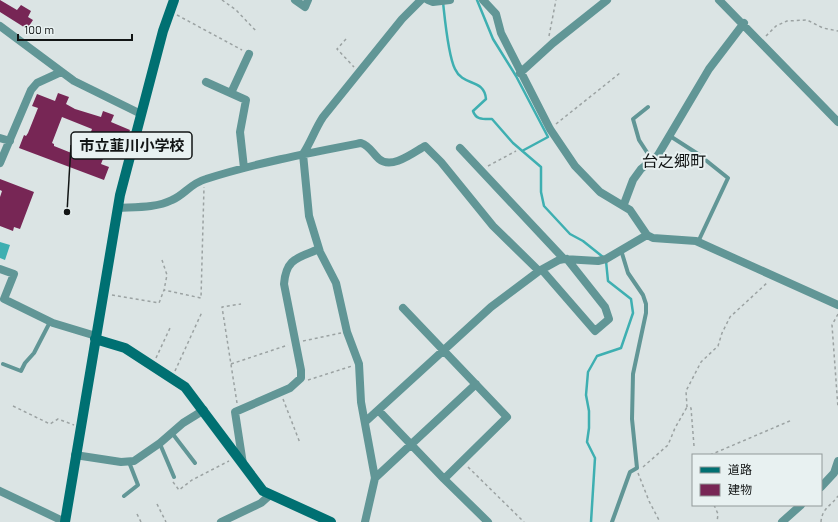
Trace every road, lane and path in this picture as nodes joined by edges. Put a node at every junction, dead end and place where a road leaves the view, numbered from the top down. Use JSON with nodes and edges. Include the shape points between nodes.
{"nodes":[{"id":1,"x":174,"y":0,"type":"edge"},
{"id":2,"x":222,"y":0,"type":"edge"},
{"id":3,"x":295,"y":0,"type":"edge"},
{"id":4,"x":308,"y":0,"type":"edge"},
{"id":5,"x":421,"y":0,"type":"edge"},
{"id":6,"x":428,"y":0,"type":"edge"},
{"id":7,"x":450,"y":0,"type":"edge"},
{"id":8,"x":484,"y":0,"type":"edge"},
{"id":9,"x":556,"y":0,"type":"edge"},
{"id":10,"x":607,"y":0,"type":"edge"},
{"id":11,"x":719,"y":0,"type":"edge"},
{"id":12,"x":170,"y":11,"type":"junction"},
{"id":13,"x":744,"y":23,"type":"junction"},
{"id":14,"x":0,"y":26,"type":"edge"},
{"id":15,"x":838,"y":31,"type":"edge"},
{"id":16,"x":256,"y":32,"type":"dead end"},
{"id":17,"x":346,"y":39,"type":"dead end"},
{"id":18,"x":761,"y":41,"type":"junction"},
{"id":19,"x":551,"y":45,"type":"junction"},
{"id":20,"x":249,"y":54,"type":"joint"},
{"id":21,"x":61,"y":72,"type":"junction"},
{"id":22,"x":360,"y":73,"type":"junction"},
{"id":23,"x":520,"y":73,"type":"junction"},
{"id":24,"x":620,"y":73,"type":"dead end"},
{"id":25,"x":206,"y":82,"type":"dead end"},
{"id":26,"x":231,"y":93,"type":"junction"},
{"id":27,"x":648,"y":107,"type":"dead end"},
{"id":28,"x":141,"y":114,"type":"junction"},
{"id":29,"x":838,"y":122,"type":"edge"},
{"id":30,"x":550,"y":129,"type":"junction"},
{"id":31,"x":670,"y":136,"type":"junction"},
{"id":32,"x":0,"y":138,"type":"edge"},
{"id":33,"x":10,"y":141,"type":"junction"},
{"id":34,"x":460,"y":148,"type":"dead end"},
{"id":35,"x":516,"y":151,"type":"dead end"},
{"id":36,"x":303,"y":154,"type":"junction"},
{"id":37,"x":652,"y":161,"type":"junction"},
{"id":38,"x":0,"y":163,"type":"edge"},
{"id":39,"x":244,"y":168,"type":"junction"},
{"id":40,"x":481,"y":170,"type":"junction"},
{"id":41,"x":204,"y":179,"type":"junction"},
{"id":42,"x":624,"y":204,"type":"junction"},
{"id":43,"x":118,"y":208,"type":"junction"},
{"id":44,"x":647,"y":235,"type":"junction"},
{"id":45,"x":698,"y":242,"type":"junction"},
{"id":46,"x":319,"y":249,"type":"junction"},
{"id":47,"x":621,"y":250,"type":"junction"},
{"id":48,"x":566,"y":259,"type":"junction"},
{"id":49,"x":162,"y":260,"type":"dead end"},
{"id":50,"x":0,"y":269,"type":"edge"},
{"id":51,"x":541,"y":270,"type":"junction"},
{"id":52,"x":774,"y":277,"type":"junction"},
{"id":53,"x":164,"y":290,"type":"junction"},
{"id":54,"x":104,"y":293,"type":"junction"},
{"id":55,"x":241,"y":304,"type":"dead end"},
{"id":56,"x":838,"y":305,"type":"edge"},
{"id":57,"x":403,"y":308,"type":"dead end"},
{"id":58,"x":202,"y":312,"type":"dead end"},
{"id":59,"x":838,"y":314,"type":"edge"},
{"id":60,"x":50,"y":322,"type":"junction"},
{"id":61,"x":170,"y":328,"type":"dead end"},
{"id":62,"x":95,"y":337,"type":"junction"},
{"id":63,"x":444,"y":350,"type":"junction"},
{"id":64,"x":3,"y":364,"type":"dead end"},
{"id":65,"x":359,"y":364,"type":"junction"},
{"id":66,"x":153,"y":365,"type":"junction"},
{"id":67,"x":172,"y":378,"type":"junction"},
{"id":68,"x":294,"y":384,"type":"junction"},
{"id":69,"x":476,"y":384,"type":"junction"},
{"id":70,"x":280,"y":392,"type":"junction"},
{"id":71,"x":13,"y":406,"type":"dead end"},
{"id":72,"x":686,"y":407,"type":"junction"},
{"id":73,"x":838,"y":408,"type":"edge"},
{"id":74,"x":238,"y":409,"type":"junction"},
{"id":75,"x":204,"y":410,"type":"junction"},
{"id":76,"x":379,"y":411,"type":"junction"},
{"id":77,"x":792,"y":420,"type":"dead end"},
{"id":78,"x":365,"y":422,"type":"junction"},
{"id":79,"x":81,"y":428,"type":"junction"},
{"id":80,"x":171,"y":432,"type":"junction"},
{"id":81,"x":160,"y":443,"type":"junction"},
{"id":82,"x":300,"y":443,"type":"dead end"},
{"id":83,"x":412,"y":445,"type":"junction"},
{"id":84,"x":694,"y":446,"type":"dead end"},
{"id":85,"x":712,"y":454,"type":"edge"},
{"id":86,"x":75,"y":455,"type":"junction"},
{"id":87,"x":236,"y":457,"type":"junction"},
{"id":88,"x":463,"y":461,"type":"junction"},
{"id":89,"x":838,"y":461,"type":"edge"},
{"id":90,"x":129,"y":462,"type":"junction"},
{"id":91,"x":195,"y":463,"type":"dead end"},
{"id":92,"x":243,"y":467,"type":"junction"},
{"id":93,"x":636,"y":468,"type":"junction"},
{"id":94,"x":375,"y":478,"type":"junction"},
{"id":95,"x":173,"y":479,"type":"joint"},
{"id":96,"x":444,"y":479,"type":"junction"},
{"id":97,"x":822,"y":486,"type":"edge"},
{"id":98,"x":0,"y":491,"type":"edge"},
{"id":99,"x":270,"y":495,"type":"junction"},
{"id":100,"x":124,"y":496,"type":"dead end"},
{"id":101,"x":838,"y":496,"type":"edge"},
{"id":102,"x":157,"y":504,"type":"dead end"},
{"id":103,"x":714,"y":506,"type":"edge"},
{"id":104,"x":800,"y":506,"type":"edge"},
{"id":105,"x":136,"y":514,"type":"dead end"},
{"id":106,"x":65,"y":522,"type":"edge"},
{"id":107,"x":141,"y":522,"type":"edge"},
{"id":108,"x":166,"y":522,"type":"edge"},
{"id":109,"x":221,"y":522,"type":"edge"},
{"id":110,"x":331,"y":522,"type":"edge"},
{"id":111,"x":365,"y":522,"type":"edge"},
{"id":112,"x":488,"y":522,"type":"edge"},
{"id":113,"x":524,"y":522,"type":"edge"},
{"id":114,"x":612,"y":522,"type":"edge"},
{"id":115,"x":660,"y":522,"type":"edge"},
{"id":116,"x":717,"y":522,"type":"edge"},
{"id":117,"x":782,"y":522,"type":"edge"},
{"id":118,"x":821,"y":522,"type":"edge"}],
"edges":[{"from":1,"to":12,"type":"street"},
{"from":2,"to":16,"type":"path","via":[[236,10]]},
{"from":3,"to":4,"type":"street","via":[[305,7]]},
{"from":5,"to":22,"type":"street","via":[[402,19]]},
{"from":6,"to":7,"type":"street"},
{"from":8,"to":23,"type":"street","via":[[496,14],[501,33]]},
{"from":9,"to":19,"type":"path","via":[[549,36]]},
{"from":10,"to":19,"type":"street"},
{"from":11,"to":13,"type":"street"},
{"from":12,"to":20,"type":"path"},
{"from":12,"to":28,"type":"street"},
{"from":13,"to":18,"type":"street"},
{"from":13,"to":31,"type":"street","via":[[709,69]]},
{"from":14,"to":21,"type":"street"},
{"from":15,"to":18,"type":"path","via":[[823,28],[807,20],[787,21],[776,26]]},
{"from":17,"to":22,"type":"path","via":[[337,49]]},
{"from":18,"to":29,"type":"street"},
{"from":19,"to":23,"type":"street"},
{"from":20,"to":26,"type":"street"},
{"from":21,"to":28,"type":"street"},
{"from":21,"to":33,"type":"street","via":[[37,83],[31,90]]},
{"from":22,"to":36,"type":"street","via":[[323,117]]},
{"from":23,"to":30,"type":"street"},
{"from":24,"to":30,"type":"path"},
{"from":25,"to":26,"type":"street"},
{"from":26,"to":39,"type":"street","via":[[246,100],[240,132]]},
{"from":27,"to":37,"type":"lane","via":[[633,120],[638,140]]},
{"from":28,"to":43,"type":"street"},
{"from":30,"to":42,"type":"street","via":[[575,166],[600,192]]},
{"from":31,"to":37,"type":"street"},
{"from":31,"to":45,"type":"lane","via":[[728,178]]},
{"from":32,"to":33,"type":"street"},
{"from":33,"to":38,"type":"street"},
{"from":34,"to":40,"type":"street"},
{"from":35,"to":40,"type":"path"},
{"from":36,"to":39,"type":"street"},
{"from":36,"to":46,"type":"street","via":[[309,216]]},
{"from":36,"to":51,"type":"street","via":[[361,143],[367,145],[380,160],[394,163],[425,146],[493,226]]},
{"from":37,"to":42,"type":"street","via":[[633,180]]},
{"from":39,"to":41,"type":"street"},
{"from":40,"to":48,"type":"street"},
{"from":41,"to":43,"type":"street","via":[[186,189],[174,200],[157,205]]},
{"from":41,"to":53,"type":"path","via":[[202,298]]},
{"from":42,"to":44,"type":"street"},
{"from":43,"to":54,"type":"street"},
{"from":44,"to":45,"type":"street","via":[[653,238]]},
{"from":44,"to":47,"type":"street"},
{"from":45,"to":52,"type":"street"},
{"from":46,"to":65,"type":"street","via":[[336,283],[347,332]]},
{"from":46,"to":68,"type":"street","via":[[286,267],[284,284],[301,370],[301,378]]},
{"from":47,"to":48,"type":"street","via":[[598,261]]},
{"from":47,"to":93,"type":"lane","via":[[628,273],[646,304],[634,374],[632,419]]},
{"from":48,"to":51,"type":"street"},
{"from":48,"to":51,"type":"street","via":[[605,307],[609,319],[595,330]]},
{"from":49,"to":53,"type":"path","via":[[167,275]]},
{"from":50,"to":60,"type":"street","via":[[14,274],[4,299]]},
{"from":51,"to":63,"type":"street","via":[[491,307]]},
{"from":52,"to":56,"type":"street"},
{"from":52,"to":72,"type":"path","via":[[730,317],[718,346],[701,362],[686,391]]},
{"from":53,"to":54,"type":"path","via":[[160,303]]},
{"from":54,"to":62,"type":"street"},
{"from":55,"to":74,"type":"path","via":[[222,307]]},
{"from":57,"to":63,"type":"street"},
{"from":58,"to":67,"type":"path"},
{"from":59,"to":73,"type":"path","via":[[832,326]]},
{"from":60,"to":62,"type":"street"},
{"from":60,"to":64,"type":"lane","via":[[34,353],[25,362],[21,371]]},
{"from":61,"to":66,"type":"path"},
{"from":62,"to":66,"type":"street","via":[[125,348]]},
{"from":62,"to":79,"type":"street"},
{"from":63,"to":69,"type":"street"},
{"from":63,"to":76,"type":"street"},
{"from":65,"to":68,"type":"path"},
{"from":65,"to":78,"type":"street"},
{"from":66,"to":67,"type":"street"},
{"from":67,"to":75,"type":"street","via":[[185,387]]},
{"from":68,"to":70,"type":"street"},
{"from":69,"to":83,"type":"street"},
{"from":69,"to":88,"type":"street","via":[[507,417]]},
{"from":70,"to":74,"type":"street"},
{"from":70,"to":82,"type":"path"},
{"from":71,"to":79,"type":"path","via":[[50,424],[58,419]]},
{"from":72,"to":84,"type":"path","via":[[691,408]]},
{"from":72,"to":93,"type":"path","via":[[668,445],[654,460],[642,468]]},
{"from":74,"to":92,"type":"street","via":[[236,412]]},
{"from":75,"to":80,"type":"street"},
{"from":75,"to":87,"type":"street"},
{"from":76,"to":78,"type":"street"},
{"from":76,"to":83,"type":"street"},
{"from":77,"to":85,"type":"path"},
{"from":78,"to":94,"type":"street"},
{"from":79,"to":86,"type":"street"},
{"from":80,"to":81,"type":"street"},
{"from":80,"to":91,"type":"lane"},
{"from":81,"to":90,"type":"street"},
{"from":81,"to":95,"type":"lane"},
{"from":83,"to":94,"type":"street"},
{"from":83,"to":96,"type":"street"},
{"from":86,"to":90,"type":"street"},
{"from":86,"to":106,"type":"street"},
{"from":87,"to":92,"type":"street"},
{"from":87,"to":95,"type":"path","via":[[192,480],[179,490]]},
{"from":88,"to":96,"type":"street"},
{"from":88,"to":113,"type":"path"},
{"from":89,"to":97,"type":"street","via":[[834,473]]},
{"from":90,"to":100,"type":"lane","via":[[138,485]]},
{"from":92,"to":99,"type":"street","via":[[263,491]]},
{"from":93,"to":114,"type":"lane","via":[[630,472]]},
{"from":93,"to":115,"type":"path"},
{"from":94,"to":111,"type":"street"},
{"from":96,"to":112,"type":"street"},
{"from":98,"to":106,"type":"street"},
{"from":99,"to":109,"type":"street","via":[[261,503]]},
{"from":99,"to":110,"type":"street"},
{"from":101,"to":118,"type":"path","via":[[825,508]]},
{"from":102,"to":108,"type":"path"},
{"from":103,"to":116,"type":"path","via":[[718,514]]},
{"from":104,"to":117,"type":"street"},
{"from":105,"to":107,"type":"path"}]}
